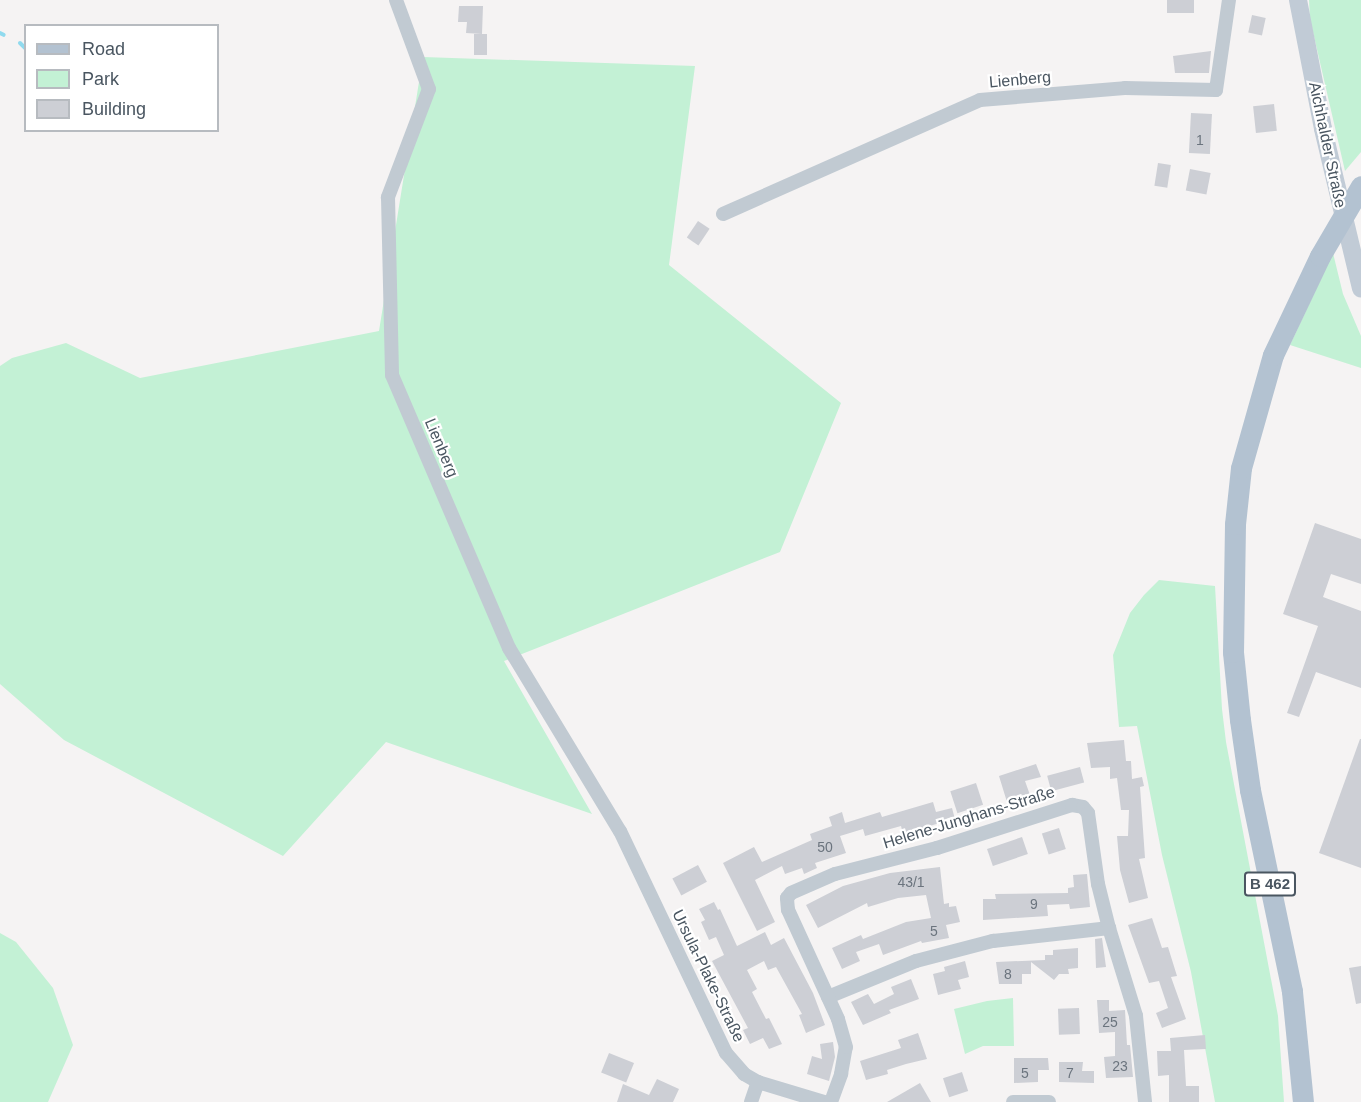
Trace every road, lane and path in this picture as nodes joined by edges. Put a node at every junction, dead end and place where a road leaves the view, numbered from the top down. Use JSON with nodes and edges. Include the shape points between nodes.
{"nodes":[{"id":1,"x":396,"y":0,"type":"edge"},
{"id":2,"x":1229,"y":0,"type":"edge"},
{"id":3,"x":1298,"y":0,"type":"edge"},
{"id":4,"x":1361,"y":186,"type":"edge"},
{"id":5,"x":723,"y":214,"type":"dead end"},
{"id":6,"x":1361,"y":289,"type":"edge"},
{"id":7,"x":641,"y":877,"type":"joint"},
{"id":8,"x":1109,"y":928,"type":"junction"},
{"id":9,"x":828,"y":997,"type":"junction"},
{"id":10,"x":758,"y":1082,"type":"junction"},
{"id":11,"x":751,"y":1102,"type":"edge"},
{"id":12,"x":824,"y":1102,"type":"edge"},
{"id":13,"x":831,"y":1102,"type":"edge"},
{"id":14,"x":1013,"y":1102,"type":"edge"},
{"id":15,"x":1049,"y":1102,"type":"edge"},
{"id":16,"x":1145,"y":1102,"type":"edge"},
{"id":17,"x":1303,"y":1102,"type":"edge"}],
"edges":[{"from":1,"to":7,"type":"street","name":"Lienberg","via":[[429,89],[388,197],[392,375],[509,648],[620,831]]},
{"from":2,"to":5,"type":"street","name":"Lienberg","via":[[1216,90],[1125,88],[980,100]]},
{"from":3,"to":6,"type":"street","name":"Aichhalder Straße","via":[[1323,129]]},
{"from":4,"to":17,"type":"main road","number":"B 462","via":[[1320,256],[1273,355],[1241,468],[1235,524],[1233,652],[1239,720],[1292,991]]},
{"from":7,"to":10,"type":"street","name":"Ursula-Plake-Straße","via":[[726,1053],[744,1074]]},
{"from":8,"to":9,"type":"street","via":[[993,941],[916,961]]},
{"from":8,"to":9,"type":"street","name":"Helene-Junghans-Straße","via":[[1088,813],[1078,805],[1066,806],[937,849],[835,874],[791,893],[787,898],[788,910]]},
{"from":8,"to":16,"type":"street","name":"Helene-Junghans-Straße","via":[[1136,1016]]},
{"from":9,"to":13,"type":"street","name":"Helene-Junghans-Straße","via":[[846,1047]]},
{"from":10,"to":11,"type":"street"},
{"from":10,"to":12,"type":"street","name":"Ursula-Plake-Straße"},
{"from":14,"to":15,"type":"street"}]}
